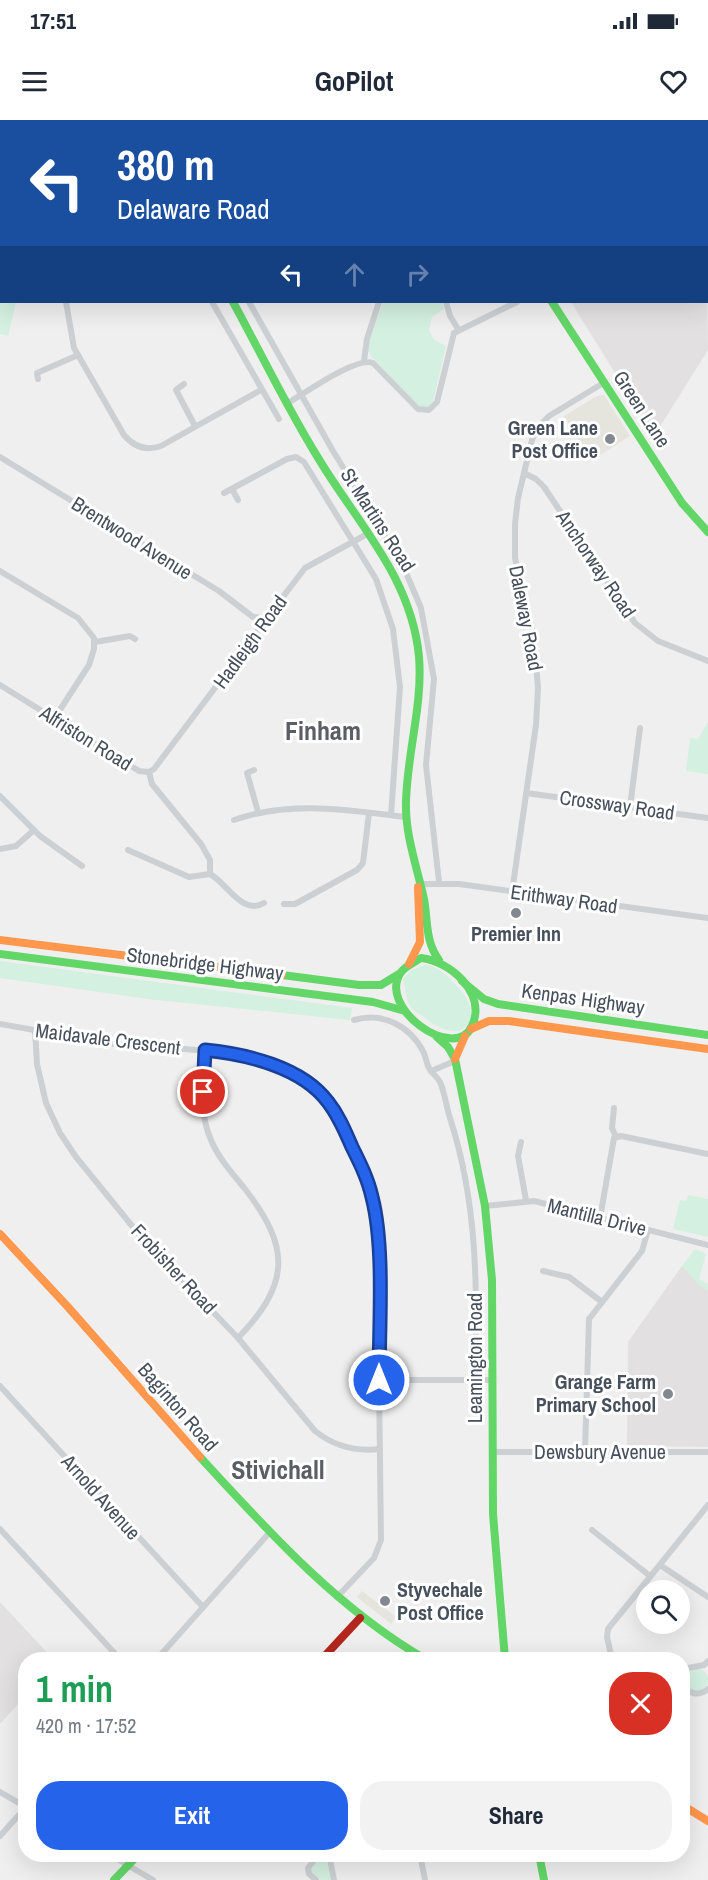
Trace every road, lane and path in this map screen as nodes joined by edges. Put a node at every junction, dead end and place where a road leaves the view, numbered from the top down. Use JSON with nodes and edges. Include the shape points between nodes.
{"nodes":[{"id":1,"x":66,"y":303,"type":"edge"},
{"id":2,"x":213,"y":303,"type":"edge"},
{"id":3,"x":234,"y":303,"type":"edge"},
{"id":4,"x":250,"y":303,"type":"edge"},
{"id":5,"x":380,"y":303,"type":"edge"},
{"id":6,"x":446,"y":303,"type":"edge"},
{"id":7,"x":515,"y":303,"type":"edge"},
{"id":8,"x":553,"y":303,"type":"edge"},
{"id":9,"x":458,"y":329,"type":"junction"},
{"id":10,"x":78,"y":355,"type":"junction"},
{"id":11,"x":364,"y":361,"type":"junction"},
{"id":12,"x":38,"y":379,"type":"dead end"},
{"id":13,"x":605,"y":382,"type":"junction"},
{"id":14,"x":184,"y":384,"type":"dead end"},
{"id":15,"x":261,"y":390,"type":"junction"},
{"id":16,"x":302,"y":395,"type":"junction"},
{"id":17,"x":288,"y":403,"type":"junction"},
{"id":18,"x":279,"y":419,"type":"dead end"},
{"id":19,"x":195,"y":426,"type":"junction"},
{"id":20,"x":0,"y":457,"type":"edge"},
{"id":21,"x":524,"y":473,"type":"junction"},
{"id":22,"x":232,"y":489,"type":"junction"},
{"id":23,"x":224,"y":493,"type":"dead end"},
{"id":24,"x":238,"y":500,"type":"dead end"},
{"id":25,"x":708,"y":532,"type":"edge"},
{"id":26,"x":369,"y":533,"type":"junction"},
{"id":27,"x":352,"y":541,"type":"junction"},
{"id":28,"x":0,"y":571,"type":"edge"},
{"id":29,"x":263,"y":618,"type":"junction"},
{"id":30,"x":135,"y":639,"type":"dead end"},
{"id":31,"x":95,"y":642,"type":"junction"},
{"id":32,"x":708,"y":661,"type":"edge"},
{"id":33,"x":0,"y":685,"type":"edge"},
{"id":34,"x":54,"y":718,"type":"junction"},
{"id":35,"x":640,"y":728,"type":"dead end"},
{"id":36,"x":254,"y":771,"type":"dead end"},
{"id":37,"x":148,"y":772,"type":"junction"},
{"id":38,"x":526,"y":793,"type":"junction"},
{"id":39,"x":0,"y":796,"type":"edge"},
{"id":40,"x":630,"y":807,"type":"junction"},
{"id":41,"x":258,"y":812,"type":"junction"},
{"id":42,"x":369,"y":813,"type":"junction"},
{"id":43,"x":391,"y":815,"type":"junction"},
{"id":44,"x":406,"y":817,"type":"junction"},
{"id":45,"x":708,"y":818,"type":"edge"},
{"id":46,"x":234,"y":820,"type":"dead end"},
{"id":47,"x":34,"y":830,"type":"junction"},
{"id":48,"x":0,"y":849,"type":"edge"},
{"id":49,"x":128,"y":850,"type":"dead end"},
{"id":50,"x":82,"y":866,"type":"dead end"},
{"id":51,"x":210,"y":874,"type":"junction"},
{"id":52,"x":439,"y":882,"type":"junction"},
{"id":53,"x":419,"y":884,"type":"junction"},
{"id":54,"x":512,"y":892,"type":"junction"},
{"id":55,"x":264,"y":903,"type":"dead end"},
{"id":56,"x":284,"y":904,"type":"dead end"},
{"id":57,"x":708,"y":918,"type":"edge"},
{"id":58,"x":0,"y":940,"type":"edge"},
{"id":59,"x":0,"y":954,"type":"edge"},
{"id":60,"x":439,"y":960,"type":"junction"},
{"id":61,"x":409,"y":964,"type":"junction"},
{"id":62,"x":399,"y":974,"type":"junction"},
{"id":63,"x":462,"y":981,"type":"junction"},
{"id":64,"x":405,"y":1011,"type":"junction"},
{"id":65,"x":354,"y":1020,"type":"dead end"},
{"id":66,"x":0,"y":1024,"type":"edge"},
{"id":67,"x":36,"y":1030,"type":"junction"},
{"id":68,"x":468,"y":1033,"type":"junction"},
{"id":69,"x":708,"y":1035,"type":"edge"},
{"id":70,"x":436,"y":1037,"type":"junction"},
{"id":71,"x":708,"y":1049,"type":"edge"},
{"id":72,"x":205,"y":1050,"type":"junction"},
{"id":73,"x":455,"y":1060,"type":"junction"},
{"id":74,"x":431,"y":1071,"type":"junction"},
{"id":75,"x":614,"y":1108,"type":"dead end"},
{"id":76,"x":616,"y":1137,"type":"junction"},
{"id":77,"x":521,"y":1142,"type":"dead end"},
{"id":78,"x":708,"y":1154,"type":"edge"},
{"id":79,"x":526,"y":1200,"type":"junction"},
{"id":80,"x":485,"y":1206,"type":"junction"},
{"id":81,"x":600,"y":1218,"type":"junction"},
{"id":82,"x":648,"y":1230,"type":"junction"},
{"id":83,"x":0,"y":1234,"type":"edge"},
{"id":84,"x":708,"y":1245,"type":"edge"},
{"id":85,"x":543,"y":1271,"type":"dead end"},
{"id":86,"x":602,"y":1302,"type":"junction"},
{"id":87,"x":238,"y":1338,"type":"junction"},
{"id":88,"x":379,"y":1380,"type":"junction"},
{"id":89,"x":476,"y":1380,"type":"junction"},
{"id":90,"x":493,"y":1380,"type":"junction"},
{"id":91,"x":0,"y":1386,"type":"edge"},
{"id":92,"x":380,"y":1449,"type":"junction"},
{"id":93,"x":492,"y":1452,"type":"junction"},
{"id":94,"x":585,"y":1452,"type":"junction"},
{"id":95,"x":708,"y":1452,"type":"edge"},
{"id":96,"x":708,"y":1505,"type":"edge"},
{"id":97,"x":0,"y":1529,"type":"edge"},
{"id":98,"x":592,"y":1530,"type":"dead end"},
{"id":99,"x":270,"y":1532,"type":"junction"},
{"id":100,"x":660,"y":1565,"type":"junction"},
{"id":101,"x":650,"y":1576,"type":"junction"},
{"id":102,"x":337,"y":1597,"type":"junction"},
{"id":103,"x":708,"y":1597,"type":"edge"},
{"id":104,"x":202,"y":1608,"type":"junction"},
{"id":105,"x":360,"y":1618,"type":"junction"},
{"id":106,"x":114,"y":1652,"type":"edge"},
{"id":107,"x":163,"y":1652,"type":"edge"},
{"id":108,"x":328,"y":1652,"type":"edge"},
{"id":109,"x":412,"y":1652,"type":"edge"},
{"id":110,"x":505,"y":1652,"type":"edge"},
{"id":111,"x":610,"y":1652,"type":"edge"},
{"id":112,"x":708,"y":1661,"type":"edge"},
{"id":113,"x":690,"y":1667,"type":"edge"},
{"id":114,"x":708,"y":1671,"type":"edge"},
{"id":115,"x":708,"y":1689,"type":"edge"},
{"id":116,"x":690,"y":1692,"type":"edge"},
{"id":117,"x":0,"y":1792,"type":"edge"},
{"id":118,"x":18,"y":1802,"type":"edge"},
{"id":119,"x":690,"y":1810,"type":"edge"},
{"id":120,"x":18,"y":1816,"type":"edge"},
{"id":121,"x":708,"y":1821,"type":"edge"},
{"id":122,"x":0,"y":1836,"type":"edge"},
{"id":123,"x":123,"y":1862,"type":"edge"},
{"id":124,"x":131,"y":1862,"type":"edge"},
{"id":125,"x":312,"y":1862,"type":"edge"},
{"id":126,"x":331,"y":1862,"type":"edge"},
{"id":127,"x":422,"y":1862,"type":"edge"},
{"id":128,"x":541,"y":1862,"type":"edge"},
{"id":129,"x":128,"y":1865,"type":"junction"},
{"id":130,"x":114,"y":1880,"type":"edge"},
{"id":131,"x":153,"y":1880,"type":"edge"},
{"id":132,"x":316,"y":1880,"type":"edge"},
{"id":133,"x":334,"y":1880,"type":"edge"},
{"id":134,"x":425,"y":1880,"type":"edge"},
{"id":135,"x":544,"y":1880,"type":"edge"}],
"edges":[{"from":1,"to":10,"type":"street"},
{"from":2,"to":15,"type":"street"},
{"from":3,"to":17,"type":"main road","name":"St Martins Road"},
{"from":4,"to":16,"type":"street","name":"St Martins Road"},
{"from":5,"to":11,"type":"street"},
{"from":6,"to":9,"type":"street"},
{"from":7,"to":9,"type":"street"},
{"from":8,"to":13,"type":"main road","name":"Green Lane"},
{"from":9,"to":11,"type":"street","via":[[451,338],[437,402],[429,410],[418,409],[373,363]]},
{"from":10,"to":12,"type":"street","via":[[37,373]]},
{"from":10,"to":19,"type":"street","via":[[124,435],[136,445],[155,448]]},
{"from":11,"to":16,"type":"street"},
{"from":13,"to":21,"type":"street","name":"Daleway Road","via":[[541,423]]},
{"from":13,"to":25,"type":"main road","name":"Green Lane","via":[[682,503]]},
{"from":14,"to":19,"type":"street","via":[[176,390]]},
{"from":15,"to":18,"type":"street"},
{"from":15,"to":19,"type":"street"},
{"from":16,"to":17,"type":"street"},
{"from":16,"to":52,"type":"street","name":"St Martins Road","via":[[405,568],[426,625],[434,698],[426,765]]},
{"from":17,"to":26,"type":"main road","name":"St Martins Road","via":[[328,474]]},
{"from":20,"to":29,"type":"street","name":"Brentwood Avenue","via":[[219,591],[253,617]]},
{"from":21,"to":32,"type":"street","name":"Anchorway Road","via":[[544,487],[635,623],[658,640]]},
{"from":21,"to":38,"type":"street","name":"Daleway Road","via":[[516,515],[515,558],[534,638],[538,688]]},
{"from":22,"to":23,"type":"street"},
{"from":22,"to":24,"type":"street"},
{"from":22,"to":27,"type":"street","name":"St Martins Road","via":[[293,457],[304,462]]},
{"from":26,"to":27,"type":"street","name":"Hadleigh Road"},
{"from":26,"to":44,"type":"main road","name":"St Martins Road","via":[[403,590],[418,651],[420,696],[407,779]]},
{"from":27,"to":29,"type":"street","name":"Hadleigh Road","via":[[305,568]]},
{"from":27,"to":43,"type":"street","name":"St Martins Road","via":[[381,591],[400,666]]},
{"from":28,"to":31,"type":"street","via":[[84,623]]},
{"from":29,"to":37,"type":"street","name":"Hadleigh Road","via":[[197,714]]},
{"from":30,"to":31,"type":"street","via":[[130,636]]},
{"from":31,"to":34,"type":"street","via":[[89,665]]},
{"from":33,"to":34,"type":"street","name":"Alfriston Road"},
{"from":34,"to":37,"type":"street","name":"Alfriston Road","via":[[139,771]]},
{"from":35,"to":40,"type":"street"},
{"from":36,"to":41,"type":"street","via":[[247,773]]},
{"from":37,"to":51,"type":"street","name":"Alfriston Road","via":[[152,784],[205,849]]},
{"from":38,"to":40,"type":"street","name":"Crossway Road"},
{"from":38,"to":54,"type":"street","name":"Daleway Road"},
{"from":39,"to":47,"type":"street"},
{"from":40,"to":45,"type":"street","name":"Crossway Road"},
{"from":41,"to":42,"type":"street","via":[[308,807]]},
{"from":41,"to":46,"type":"street"},
{"from":42,"to":43,"type":"street"},
{"from":42,"to":56,"type":"street","via":[[363,863],[357,870],[295,904]]},
{"from":43,"to":44,"type":"street"},
{"from":44,"to":53,"type":"main road","name":"St Martins Road"},
{"from":47,"to":48,"type":"street","via":[[16,846]]},
{"from":47,"to":50,"type":"street"},
{"from":49,"to":51,"type":"street","via":[[185,876]]},
{"from":51,"to":55,"type":"street","via":[[243,904]]},
{"from":52,"to":53,"type":"street","name":"Erithway Road"},
{"from":52,"to":54,"type":"street","name":"Erithway Road"},
{"from":53,"to":60,"type":"main road","name":"St Martins Road","via":[[428,943]]},
{"from":53,"to":61,"type":"main road","name":"St Martins Road","via":[[420,942]]},
{"from":54,"to":57,"type":"street","name":"Erithway Road"},
{"from":58,"to":62,"type":"main road","name":"Stonebridge Highway","via":[[359,985],[381,985]]},
{"from":59,"to":64,"type":"main road","name":"Stonebridge Highway","via":[[373,1002]]},
{"from":60,"to":61,"type":"main road","via":[[421,958]]},
{"from":60,"to":63,"type":"main road"},
{"from":61,"to":62,"type":"main road"},
{"from":62,"to":64,"type":"main road","via":[[395,992]]},
{"from":63,"to":68,"type":"main road","via":[[477,1008]]},
{"from":63,"to":69,"type":"main road","name":"Kenpas Highway","via":[[484,999],[498,1004]]},
{"from":64,"to":70,"type":"main road"},
{"from":65,"to":74,"type":"street","name":"Leamington Road","via":[[376,1018],[400,1025],[422,1050]]},
{"from":66,"to":67,"type":"street","name":"Maidavale Crescent"},
{"from":67,"to":72,"type":"street","name":"Maidavale Crescent","via":[[114,1044]]},
{"from":67,"to":87,"type":"street","name":"Frobisher Road","via":[[37,1064],[44,1096],[69,1146],[137,1232]]},
{"from":68,"to":70,"type":"main road","via":[[454,1040]]},
{"from":68,"to":71,"type":"main road","name":"Kenpas Highway","via":[[489,1021],[509,1020]]},
{"from":68,"to":73,"type":"main road"},
{"from":70,"to":73,"type":"main road","name":"Leamington Road"},
{"from":72,"to":87,"type":"street","via":[[206,1128],[217,1152],[266,1217],[277,1250],[278,1271],[269,1300]]},
{"from":72,"to":88,"type":"street","name":"Maidavale Crescent","via":[[249,1056],[286,1071],[323,1096],[341,1122],[367,1181],[377,1222]]},
{"from":73,"to":74,"type":"street"},
{"from":73,"to":80,"type":"main road","name":"Leamington Road"},
{"from":74,"to":89,"type":"street","name":"Leamington Road","via":[[441,1085],[460,1148],[472,1215],[477,1284]]},
{"from":75,"to":76,"type":"street","via":[[612,1128]]},
{"from":76,"to":78,"type":"street"},
{"from":76,"to":81,"type":"street","via":[[612,1140]]},
{"from":77,"to":79,"type":"street","via":[[519,1156]]},
{"from":79,"to":80,"type":"street","name":"Mantilla Drive"},
{"from":79,"to":81,"type":"street","name":"Mantilla Drive"},
{"from":80,"to":90,"type":"main road","name":"Leamington Road","via":[[492,1280]]},
{"from":81,"to":82,"type":"street","name":"Mantilla Drive"},
{"from":82,"to":84,"type":"street","name":"Mantilla Drive"},
{"from":82,"to":86,"type":"street","via":[[642,1251]]},
{"from":83,"to":99,"type":"main road","name":"Baginton Road"},
{"from":85,"to":86,"type":"street","via":[[568,1277]]},
{"from":86,"to":94,"type":"street","via":[[587,1328]]},
{"from":87,"to":92,"type":"street","name":"Frobisher Road","via":[[320,1434],[346,1447]]},
{"from":88,"to":89,"type":"street"},
{"from":88,"to":92,"type":"street","name":"Maidavale Crescent"},
{"from":89,"to":90,"type":"street"},
{"from":90,"to":93,"type":"main road","name":"Leamington Road"},
{"from":91,"to":104,"type":"street","name":"Arnold Avenue"},
{"from":92,"to":102,"type":"street","name":"Maidavale Crescent","via":[[381,1545],[374,1558]]},
{"from":93,"to":94,"type":"street","name":"Dewsbury Avenue"},
{"from":93,"to":110,"type":"main road","name":"Leamington Road","via":[[492,1514]]},
{"from":94,"to":95,"type":"street","name":"Dewsbury Avenue"},
{"from":96,"to":100,"type":"street"},
{"from":97,"to":106,"type":"street"},
{"from":98,"to":101,"type":"street"},
{"from":99,"to":102,"type":"main road","name":"Baginton Road"},
{"from":99,"to":104,"type":"street"},
{"from":100,"to":101,"type":"street"},
{"from":100,"to":103,"type":"street"},
{"from":101,"to":111,"type":"street","via":[[608,1629]]},
{"from":102,"to":105,"type":"main road","name":"Baginton Road"},
{"from":104,"to":107,"type":"street"},
{"from":105,"to":108,"type":"main road"},
{"from":105,"to":109,"type":"main road","name":"Baginton Road"},
{"from":112,"to":113,"type":"street"},
{"from":112,"to":114,"type":"street"},
{"from":115,"to":116,"type":"street"},
{"from":117,"to":118,"type":"street"},
{"from":119,"to":121,"type":"main road"},
{"from":120,"to":122,"type":"street"},
{"from":123,"to":129,"type":"street"},
{"from":124,"to":129,"type":"main road"},
{"from":125,"to":132,"type":"street","via":[[309,1874]]},
{"from":126,"to":133,"type":"street"},
{"from":127,"to":134,"type":"street"},
{"from":128,"to":135,"type":"main road"},
{"from":129,"to":130,"type":"main road"},
{"from":129,"to":131,"type":"street"}]}
